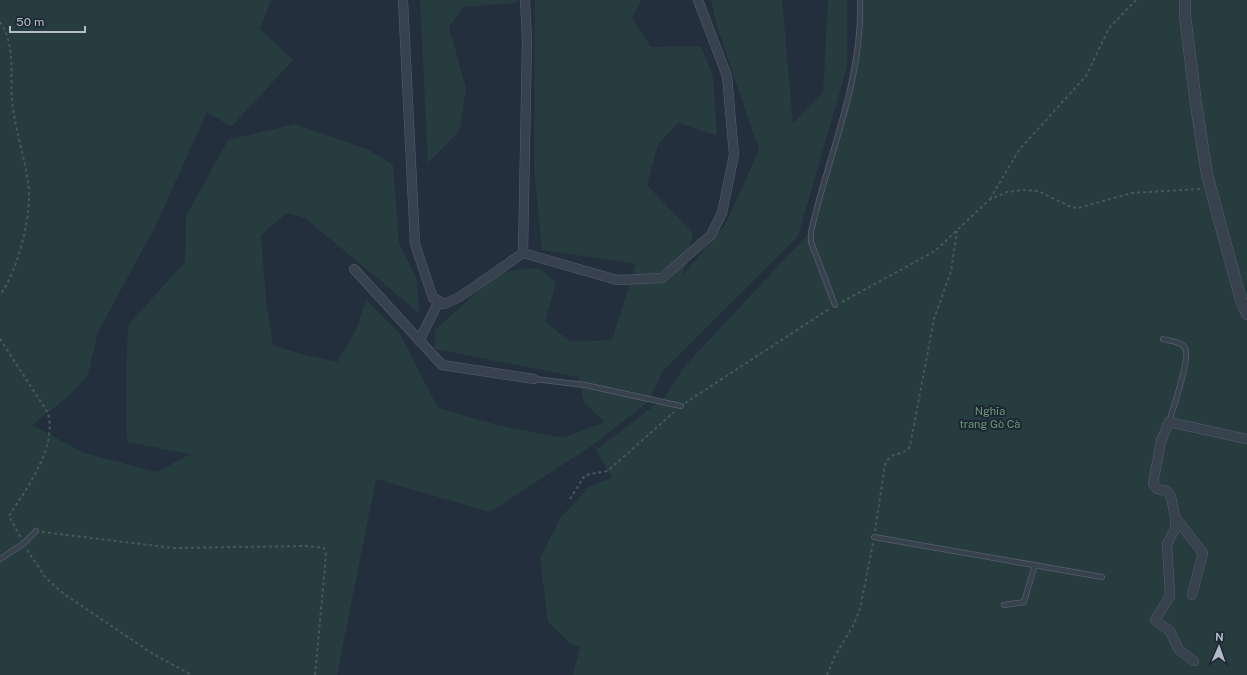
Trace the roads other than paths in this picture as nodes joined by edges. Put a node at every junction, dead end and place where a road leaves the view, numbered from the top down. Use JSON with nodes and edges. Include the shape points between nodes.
{"nodes":[{"id":1,"x":403,"y":0,"type":"edge"},
{"id":2,"x":525,"y":0,"type":"edge"},
{"id":3,"x":698,"y":0,"type":"edge"},
{"id":4,"x":860,"y":0,"type":"edge"},
{"id":5,"x":1185,"y":0,"type":"edge"},
{"id":6,"x":523,"y":253,"type":"junction"},
{"id":7,"x":354,"y":269,"type":"dead end"},
{"id":8,"x":439,"y":302,"type":"junction"},
{"id":9,"x":835,"y":305,"type":"road end"},
{"id":10,"x":1247,"y":314,"type":"edge"},
{"id":11,"x":1163,"y":339,"type":"dead end"},
{"id":12,"x":420,"y":341,"type":"junction"},
{"id":13,"x":534,"y":379,"type":"joint"},
{"id":14,"x":681,"y":406,"type":"road end"},
{"id":15,"x":1169,"y":422,"type":"junction"},
{"id":16,"x":1247,"y":439,"type":"edge"},
{"id":17,"x":1176,"y":517,"type":"junction"},
{"id":18,"x":36,"y":531,"type":"road end"},
{"id":19,"x":874,"y":537,"type":"road end"},
{"id":20,"x":0,"y":559,"type":"edge"},
{"id":21,"x":1035,"y":565,"type":"junction"},
{"id":22,"x":1102,"y":577,"type":"dead end"},
{"id":23,"x":1192,"y":595,"type":"dead end"},
{"id":24,"x":1004,"y":605,"type":"dead end"},
{"id":25,"x":1194,"y":661,"type":"dead end"}],
"edges":[{"from":1,"to":8,"type":"street","via":[[415,244],[433,298]]},
{"from":2,"to":6,"type":"street"},
{"from":3,"to":6,"type":"street","via":[[728,76],[734,155],[722,213],[711,236],[662,278],[617,280]]},
{"from":4,"to":9,"type":"lane","via":[[854,66],[846,110],[811,232],[812,242]]},
{"from":5,"to":10,"type":"street","via":[[1196,104],[1207,175]]},
{"from":6,"to":8,"type":"street","via":[[458,298],[444,304]]},
{"from":7,"to":12,"type":"street"},
{"from":8,"to":12,"type":"street"},
{"from":11,"to":15,"type":"lane","via":[[1181,344],[1187,353],[1186,366]]},
{"from":12,"to":13,"type":"street","via":[[442,365]]},
{"from":13,"to":14,"type":"lane","via":[[585,385]]},
{"from":15,"to":16,"type":"street"},
{"from":15,"to":17,"type":"street","via":[[1161,441],[1153,484],[1167,491]]},
{"from":17,"to":23,"type":"street","via":[[1203,553]]},
{"from":17,"to":25,"type":"street","via":[[1175,529],[1167,544],[1170,596],[1154,620],[1170,631],[1179,650]]},
{"from":18,"to":20,"type":"lane"},
{"from":19,"to":21,"type":"lane"},
{"from":21,"to":22,"type":"lane"},
{"from":21,"to":24,"type":"lane","via":[[1024,602]]}]}
